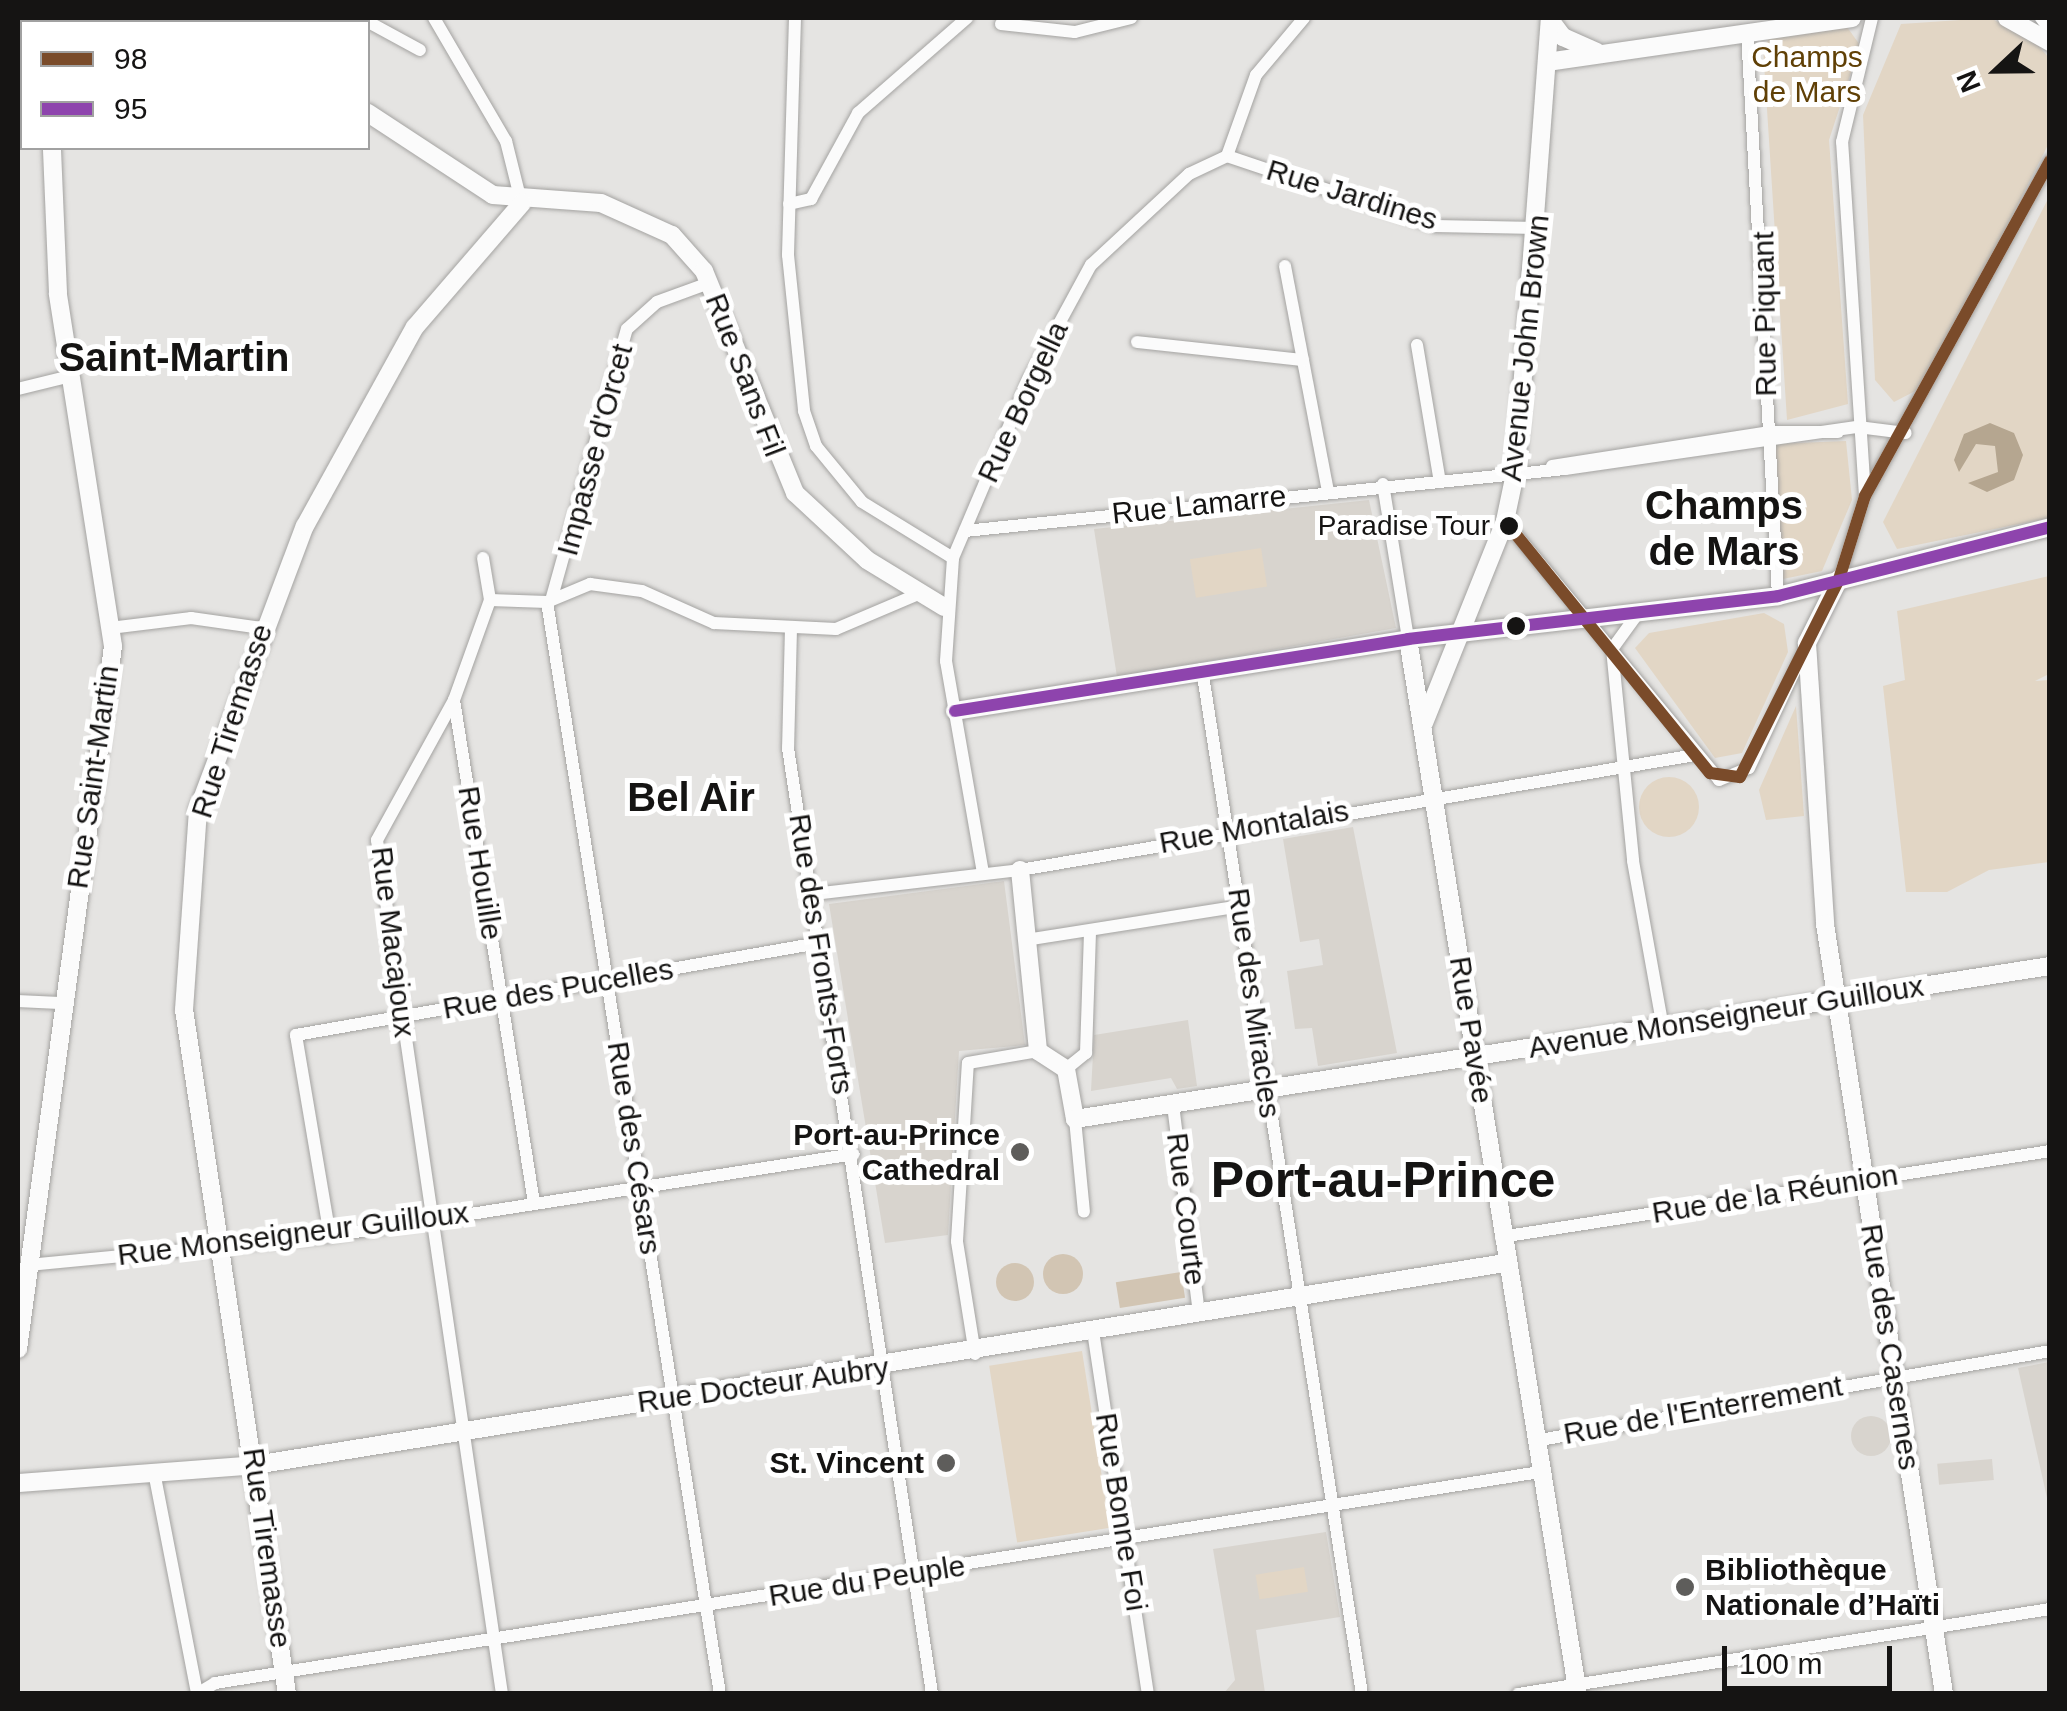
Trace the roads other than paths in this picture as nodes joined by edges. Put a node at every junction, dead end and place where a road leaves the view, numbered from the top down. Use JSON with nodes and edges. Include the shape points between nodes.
{"nodes":[{"id":1,"x":434,"y":18,"type":"edge"},
{"id":2,"x":795,"y":18,"type":"edge"},
{"id":3,"x":967,"y":18,"type":"edge"},
{"id":4,"x":1131,"y":18,"type":"edge"},
{"id":5,"x":1304,"y":18,"type":"edge"},
{"id":6,"x":1852,"y":18,"type":"edge"},
{"id":7,"x":1872,"y":18,"type":"edge"},
{"id":8,"x":2007,"y":18,"type":"edge"},
{"id":9,"x":2041,"y":18,"type":"edge"},
{"id":10,"x":1550,"y":19,"type":"edge"},
{"id":11,"x":370,"y":23,"type":"edge"},
{"id":12,"x":1001,"y":24,"type":"dead end"},
{"id":13,"x":2050,"y":30,"type":"edge"},
{"id":14,"x":1748,"y":32,"type":"junction"},
{"id":15,"x":2050,"y":42,"type":"edge"},
{"id":16,"x":420,"y":50,"type":"dead end"},
{"id":17,"x":1602,"y":53,"type":"junction"},
{"id":18,"x":1547,"y":62,"type":"junction"},
{"id":19,"x":370,"y":114,"type":"edge"},
{"id":20,"x":52,"y":150,"type":"edge"},
{"id":21,"x":1228,"y":156,"type":"junction"},
{"id":22,"x":2050,"y":161,"type":"edge"},
{"id":23,"x":522,"y":203,"type":"junction"},
{"id":24,"x":789,"y":204,"type":"junction"},
{"id":25,"x":1537,"y":228,"type":"junction"},
{"id":26,"x":1285,"y":266,"type":"dead end"},
{"id":27,"x":709,"y":283,"type":"junction"},
{"id":28,"x":1137,"y":342,"type":"dead end"},
{"id":29,"x":1418,"y":345,"type":"dead end"},
{"id":30,"x":1303,"y":360,"type":"junction"},
{"id":31,"x":71,"y":376,"type":"junction"},
{"id":32,"x":18,"y":390,"type":"edge"},
{"id":33,"x":1858,"y":427,"type":"junction"},
{"id":34,"x":1906,"y":432,"type":"junction"},
{"id":35,"x":1768,"y":438,"type":"junction"},
{"id":36,"x":1516,"y":468,"type":"junction"},
{"id":37,"x":1439,"y":477,"type":"junction"},
{"id":38,"x":1382,"y":484,"type":"junction"},
{"id":39,"x":1328,"y":491,"type":"junction"},
{"id":40,"x":1865,"y":496,"type":"junction"},
{"id":41,"x":1505,"y":522,"type":"junction"},
{"id":42,"x":2050,"y":528,"type":"edge"},
{"id":43,"x":964,"y":530,"type":"junction"},
{"id":44,"x":483,"y":558,"type":"dead end"},
{"id":45,"x":953,"y":558,"type":"junction"},
{"id":46,"x":1839,"y":579,"type":"junction"},
{"id":47,"x":921,"y":592,"type":"junction"},
{"id":48,"x":1778,"y":596,"type":"junction"},
{"id":49,"x":490,"y":600,"type":"junction"},
{"id":50,"x":547,"y":602,"type":"junction"},
{"id":51,"x":944,"y":607,"type":"junction"},
{"id":52,"x":1636,"y":616,"type":"junction"},
{"id":53,"x":1588,"y":622,"type":"junction"},
{"id":54,"x":110,"y":628,"type":"junction"},
{"id":55,"x":261,"y":628,"type":"junction"},
{"id":56,"x":792,"y":628,"type":"junction"},
{"id":57,"x":1462,"y":634,"type":"junction"},
{"id":58,"x":1408,"y":639,"type":"junction"},
{"id":59,"x":1807,"y":643,"type":"junction"},
{"id":60,"x":1612,"y":649,"type":"junction"},
{"id":61,"x":1202,"y":669,"type":"junction"},
{"id":62,"x":454,"y":700,"type":"junction"},
{"id":63,"x":955,"y":711,"type":"junction"},
{"id":64,"x":1424,"y":723,"type":"junction"},
{"id":65,"x":1695,"y":755,"type":"junction"},
{"id":66,"x":1622,"y":762,"type":"junction"},
{"id":67,"x":1435,"y":796,"type":"junction"},
{"id":68,"x":1229,"y":829,"type":"junction"},
{"id":69,"x":1020,"y":870,"type":"junction"},
{"id":70,"x":982,"y":873,"type":"junction"},
{"id":71,"x":812,"y":894,"type":"junction"},
{"id":72,"x":1242,"y":906,"type":"junction"},
{"id":73,"x":1090,"y":932,"type":"junction"},
{"id":74,"x":1026,"y":940,"type":"junction"},
{"id":75,"x":820,"y":943,"type":"junction"},
{"id":76,"x":2050,"y":966,"type":"edge"},
{"id":77,"x":608,"y":980,"type":"junction"},
{"id":78,"x":502,"y":999,"type":"junction"},
{"id":79,"x":18,"y":1000,"type":"edge"},
{"id":80,"x":1835,"y":1000,"type":"junction"},
{"id":81,"x":59,"y":1004,"type":"junction"},
{"id":82,"x":402,"y":1016,"type":"junction"},
{"id":83,"x":1663,"y":1028,"type":"junction"},
{"id":84,"x":1038,"y":1051,"type":"junction"},
{"id":85,"x":1476,"y":1056,"type":"junction"},
{"id":86,"x":1066,"y":1069,"type":"junction"},
{"id":87,"x":1264,"y":1089,"type":"junction"},
{"id":88,"x":1173,"y":1105,"type":"junction"},
{"id":89,"x":1076,"y":1119,"type":"junction"},
{"id":90,"x":2050,"y":1152,"type":"edge"},
{"id":91,"x":854,"y":1154,"type":"junction"},
{"id":92,"x":1866,"y":1180,"type":"junction"},
{"id":93,"x":640,"y":1188,"type":"junction"},
{"id":94,"x":534,"y":1203,"type":"junction"},
{"id":95,"x":1084,"y":1212,"type":"dead end"},
{"id":96,"x":433,"y":1220,"type":"junction"},
{"id":97,"x":330,"y":1236,"type":"junction"},
{"id":98,"x":1502,"y":1238,"type":"junction"},
{"id":99,"x":220,"y":1243,"type":"junction"},
{"id":100,"x":1505,"y":1263,"type":"junction"},
{"id":101,"x":29,"y":1265,"type":"junction"},
{"id":102,"x":1299,"y":1298,"type":"junction"},
{"id":103,"x":20,"y":1307,"type":"edge"},
{"id":104,"x":1200,"y":1314,"type":"junction"},
{"id":105,"x":1093,"y":1332,"type":"junction"},
{"id":106,"x":18,"y":1349,"type":"edge"},
{"id":107,"x":2050,"y":1352,"type":"edge"},
{"id":108,"x":976,"y":1354,"type":"junction"},
{"id":109,"x":884,"y":1367,"type":"junction"},
{"id":110,"x":1895,"y":1376,"type":"junction"},
{"id":111,"x":674,"y":1398,"type":"junction"},
{"id":112,"x":467,"y":1428,"type":"junction"},
{"id":113,"x":1534,"y":1441,"type":"junction"},
{"id":114,"x":255,"y":1464,"type":"junction"},
{"id":115,"x":1539,"y":1472,"type":"junction"},
{"id":116,"x":155,"y":1477,"type":"junction"},
{"id":117,"x":18,"y":1483,"type":"edge"},
{"id":118,"x":1331,"y":1509,"type":"junction"},
{"id":119,"x":1125,"y":1539,"type":"junction"},
{"id":120,"x":914,"y":1576,"type":"junction"},
{"id":121,"x":705,"y":1606,"type":"junction"},
{"id":122,"x":2050,"y":1609,"type":"edge"},
{"id":123,"x":1933,"y":1627,"type":"junction"},
{"id":124,"x":496,"y":1642,"type":"junction"},
{"id":125,"x":284,"y":1673,"type":"junction"},
{"id":126,"x":1577,"y":1689,"type":"edge"},
{"id":127,"x":197,"y":1694,"type":"edge"},
{"id":128,"x":287,"y":1694,"type":"edge"},
{"id":129,"x":502,"y":1694,"type":"edge"},
{"id":130,"x":720,"y":1694,"type":"edge"},
{"id":131,"x":932,"y":1694,"type":"edge"},
{"id":132,"x":1148,"y":1694,"type":"edge"},
{"id":133,"x":1362,"y":1694,"type":"edge"},
{"id":134,"x":1518,"y":1694,"type":"edge"},
{"id":135,"x":1944,"y":1694,"type":"edge"}],
"edges":[{"from":1,"to":23,"type":"street","via":[[506,141]]},
{"from":2,"to":24,"type":"street"},
{"from":3,"to":24,"type":"street","via":[[858,113],[811,199]]},
{"from":4,"to":12,"type":"street","via":[[1074,32]]},
{"from":5,"to":21,"type":"street","via":[[1256,75]]},
{"from":6,"to":14,"type":"street"},
{"from":7,"to":33,"type":"street","via":[[1842,142]]},
{"from":8,"to":15,"type":"street"},
{"from":9,"to":13,"type":"street"},
{"from":10,"to":17,"type":"street","via":[[1570,42]]},
{"from":10,"to":18,"type":"street","name":"Avenue John Brown"},
{"from":11,"to":16,"type":"street"},
{"from":14,"to":17,"type":"street"},
{"from":14,"to":35,"type":"street","name":"Rue Piquant"},
{"from":17,"to":18,"type":"street"},
{"from":18,"to":25,"type":"street","name":"Avenue John Brown"},
{"from":19,"to":23,"type":"street","name":"Rue Sans Fil","via":[[493,195]]},
{"from":20,"to":31,"type":"street","name":"Rue Saint-Martin"},
{"from":21,"to":25,"type":"street","name":"Rue Jardines","via":[[1435,226]]},
{"from":21,"to":43,"type":"street","name":"Rue Borgella","via":[[1188,174],[1091,266],[1028,379]]},
{"from":22,"to":34,"type":"street"},
{"from":23,"to":27,"type":"street","name":"Rue Sans Fil","via":[[633,212],[672,235]]},
{"from":23,"to":55,"type":"street","name":"Rue Tiremasse","via":[[415,326]]},
{"from":24,"to":45,"type":"street","via":[[794,346],[816,446],[862,502]]},
{"from":25,"to":36,"type":"street","name":"Avenue John Brown"},
{"from":26,"to":30,"type":"street"},
{"from":27,"to":47,"type":"street","name":"Rue Sans Fil","via":[[795,493],[825,528]]},
{"from":27,"to":50,"type":"street","name":"Impasse d'Orcet","via":[[657,302],[622,338],[561,584]]},
{"from":28,"to":30,"type":"street"},
{"from":29,"to":37,"type":"street"},
{"from":30,"to":39,"type":"street"},
{"from":31,"to":32,"type":"street"},
{"from":31,"to":54,"type":"street","name":"Rue Saint-Martin"},
{"from":33,"to":34,"type":"street","name":"Rue Lamarre"},
{"from":33,"to":35,"type":"street","name":"Rue Lamarre"},
{"from":33,"to":40,"type":"street"},
{"from":34,"to":40,"type":"street"},
{"from":35,"to":36,"type":"street","name":"Rue Lamarre"},
{"from":35,"to":48,"type":"street","name":"Rue Piquant"},
{"from":36,"to":37,"type":"street","name":"Rue Lamarre"},
{"from":36,"to":41,"type":"street","name":"Avenue John Brown"},
{"from":37,"to":38,"type":"street","name":"Rue Lamarre"},
{"from":38,"to":39,"type":"street","name":"Rue Lamarre"},
{"from":38,"to":58,"type":"street","name":"Rue Pavée"},
{"from":39,"to":43,"type":"street","name":"Rue Lamarre"},
{"from":40,"to":46,"type":"street"},
{"from":41,"to":53,"type":"street"},
{"from":41,"to":57,"type":"street","name":"Avenue John Brown"},
{"from":42,"to":46,"type":"street"},
{"from":43,"to":45,"type":"street","name":"Rue Borgella"},
{"from":44,"to":49,"type":"street"},
{"from":45,"to":51,"type":"street","name":"Rue Borgella"},
{"from":46,"to":48,"type":"street"},
{"from":46,"to":59,"type":"street"},
{"from":47,"to":51,"type":"street","name":"Rue Sans Fil"},
{"from":47,"to":56,"type":"street","via":[[850,625]]},
{"from":48,"to":52,"type":"street"},
{"from":49,"to":50,"type":"street"},
{"from":49,"to":62,"type":"street","name":"Rue Macajoux"},
{"from":50,"to":56,"type":"street","via":[[578,586],[620,587],[700,620]]},
{"from":50,"to":77,"type":"street","name":"Rue des Césars"},
{"from":51,"to":63,"type":"street","name":"Rue Borgella"},
{"from":52,"to":53,"type":"street"},
{"from":52,"to":60,"type":"street"},
{"from":53,"to":57,"type":"street"},
{"from":53,"to":60,"type":"street"},
{"from":54,"to":55,"type":"street","via":[[191,618]]},
{"from":54,"to":81,"type":"street","name":"Rue Saint-Martin"},
{"from":55,"to":99,"type":"street","name":"Rue Tiremasse","via":[[198,810],[186,900],[184,1010]]},
{"from":56,"to":71,"type":"street","name":"Rue des Fronts-Forts","via":[[788,748]]},
{"from":57,"to":58,"type":"street"},
{"from":57,"to":64,"type":"street","name":"Avenue John Brown"},
{"from":58,"to":61,"type":"street"},
{"from":58,"to":64,"type":"street","name":"Rue Pavée"},
{"from":59,"to":65,"type":"street","via":[[1752,764],[1730,780]]},
{"from":59,"to":80,"type":"street","name":"Rue des Casernes"},
{"from":60,"to":65,"type":"street"},
{"from":60,"to":66,"type":"street"},
{"from":61,"to":63,"type":"street"},
{"from":61,"to":68,"type":"street","name":"Rue des Miracles"},
{"from":62,"to":78,"type":"street","name":"Rue Houille"},
{"from":62,"to":82,"type":"street","name":"Rue Macajoux","via":[[377,840]]},
{"from":63,"to":70,"type":"street","name":"Rue Borgella"},
{"from":64,"to":67,"type":"street","name":"Rue Pavée"},
{"from":65,"to":66,"type":"street","name":"Rue Montalais"},
{"from":66,"to":67,"type":"street","name":"Rue Montalais"},
{"from":66,"to":83,"type":"street"},
{"from":67,"to":68,"type":"street","name":"Rue Montalais"},
{"from":67,"to":85,"type":"street","name":"Rue Pavée"},
{"from":68,"to":69,"type":"street","name":"Rue Montalais"},
{"from":68,"to":72,"type":"street","name":"Rue des Miracles"},
{"from":69,"to":70,"type":"street","name":"Rue Montalais"},
{"from":69,"to":74,"type":"street"},
{"from":70,"to":71,"type":"street","name":"Rue Montalais"},
{"from":71,"to":75,"type":"street","name":"Rue des Fronts-Forts"},
{"from":72,"to":73,"type":"street"},
{"from":72,"to":87,"type":"street","name":"Rue des Miracles"},
{"from":73,"to":74,"type":"street"},
{"from":73,"to":86,"type":"street","via":[[1086,1053]]},
{"from":74,"to":84,"type":"street"},
{"from":75,"to":77,"type":"street","name":"Rue des Pucelles"},
{"from":75,"to":91,"type":"street","name":"Rue des Fronts-Forts"},
{"from":76,"to":80,"type":"street","name":"Avenue Monseigneur Guilloux"},
{"from":77,"to":78,"type":"street","name":"Rue des Pucelles"},
{"from":77,"to":93,"type":"street","name":"Rue des Césars"},
{"from":78,"to":82,"type":"street","name":"Rue des Pucelles"},
{"from":78,"to":94,"type":"street","name":"Rue Houille"},
{"from":79,"to":81,"type":"street"},
{"from":80,"to":83,"type":"street","name":"Avenue Monseigneur Guilloux"},
{"from":80,"to":92,"type":"street","name":"Rue des Casernes"},
{"from":81,"to":101,"type":"street","name":"Rue Saint-Martin"},
{"from":82,"to":96,"type":"street","name":"Rue Macajoux"},
{"from":82,"to":97,"type":"street","name":"Rue des Pucelles","via":[[296,1035]]},
{"from":83,"to":85,"type":"street","name":"Avenue Monseigneur Guilloux"},
{"from":84,"to":86,"type":"street"},
{"from":84,"to":108,"type":"street","via":[[968,1063],[957,1241]]},
{"from":85,"to":87,"type":"street","name":"Avenue Monseigneur Guilloux"},
{"from":85,"to":98,"type":"street","name":"Rue Pavée"},
{"from":86,"to":89,"type":"street"},
{"from":87,"to":88,"type":"street","name":"Avenue Monseigneur Guilloux"},
{"from":87,"to":102,"type":"street","name":"Rue des Miracles"},
{"from":88,"to":89,"type":"street","name":"Avenue Monseigneur Guilloux"},
{"from":88,"to":104,"type":"street","name":"Rue Courte"},
{"from":89,"to":95,"type":"street"},
{"from":90,"to":92,"type":"street","name":"Rue de la Réunion"},
{"from":91,"to":93,"type":"street","name":"Rue Monseigneur Guilloux"},
{"from":91,"to":109,"type":"street","name":"Rue des Fronts-Forts"},
{"from":92,"to":98,"type":"street","name":"Rue de la Réunion"},
{"from":92,"to":110,"type":"street","name":"Rue des Casernes"},
{"from":93,"to":94,"type":"street","name":"Rue Monseigneur Guilloux"},
{"from":93,"to":111,"type":"street","name":"Rue des Césars"},
{"from":94,"to":96,"type":"street","name":"Rue Monseigneur Guilloux"},
{"from":96,"to":97,"type":"street","name":"Rue Monseigneur Guilloux"},
{"from":96,"to":112,"type":"street","name":"Rue Macajoux"},
{"from":97,"to":99,"type":"street","name":"Rue Monseigneur Guilloux"},
{"from":98,"to":100,"type":"street","name":"Rue Pavée"},
{"from":99,"to":101,"type":"street","name":"Rue Monseigneur Guilloux"},
{"from":99,"to":114,"type":"street","name":"Rue Tiremasse"},
{"from":100,"to":102,"type":"street","name":"Rue Docteur Aubry"},
{"from":100,"to":113,"type":"street","name":"Rue Pavée"},
{"from":101,"to":103,"type":"street","name":"Rue Saint-Martin"},
{"from":102,"to":104,"type":"street","name":"Rue Docteur Aubry"},
{"from":102,"to":118,"type":"street","name":"Rue des Miracles"},
{"from":103,"to":106,"type":"street","name":"Rue Saint-Martin"},
{"from":104,"to":105,"type":"street","name":"Rue Docteur Aubry"},
{"from":105,"to":108,"type":"street","name":"Rue Docteur Aubry"},
{"from":105,"to":119,"type":"street","name":"Rue Bonne Foi"},
{"from":107,"to":110,"type":"street","name":"Rue de l'Enterrement"},
{"from":108,"to":109,"type":"street","name":"Rue Docteur Aubry"},
{"from":109,"to":111,"type":"street","name":"Rue Docteur Aubry"},
{"from":109,"to":120,"type":"street","name":"Rue des Fronts-Forts"},
{"from":110,"to":113,"type":"street","name":"Rue de l'Enterrement"},
{"from":110,"to":123,"type":"street","name":"Rue des Casernes"},
{"from":111,"to":112,"type":"street","name":"Rue Docteur Aubry"},
{"from":111,"to":121,"type":"street","name":"Rue des Césars"},
{"from":112,"to":114,"type":"street","name":"Rue Docteur Aubry"},
{"from":112,"to":124,"type":"street","name":"Rue Macajoux"},
{"from":113,"to":115,"type":"street","name":"Rue Pavée"},
{"from":114,"to":116,"type":"street","name":"Rue Docteur Aubry"},
{"from":114,"to":125,"type":"street","name":"Rue Tiremasse"},
{"from":115,"to":118,"type":"street","name":"Rue du Peuple"},
{"from":115,"to":126,"type":"street","name":"Rue Pavée"},
{"from":116,"to":117,"type":"street","name":"Rue Docteur Aubry"},
{"from":116,"to":127,"type":"street"},
{"from":118,"to":119,"type":"street","name":"Rue du Peuple"},
{"from":118,"to":133,"type":"street","name":"Rue des Miracles"},
{"from":119,"to":120,"type":"street","name":"Rue du Peuple"},
{"from":119,"to":132,"type":"street","name":"Rue Bonne Foi"},
{"from":120,"to":121,"type":"street","name":"Rue du Peuple"},
{"from":120,"to":131,"type":"street","name":"Rue des Fronts-Forts"},
{"from":121,"to":124,"type":"street","name":"Rue du Peuple"},
{"from":121,"to":130,"type":"street","name":"Rue des Césars"},
{"from":122,"to":123,"type":"street"},
{"from":123,"to":126,"type":"street"},
{"from":123,"to":135,"type":"street","name":"Rue des Casernes"},
{"from":124,"to":125,"type":"street","name":"Rue du Peuple"},
{"from":124,"to":129,"type":"street","name":"Rue Macajoux"},
{"from":125,"to":127,"type":"street","name":"Rue du Peuple"},
{"from":125,"to":128,"type":"street","name":"Rue Tiremasse"},
{"from":126,"to":134,"type":"street"}]}
